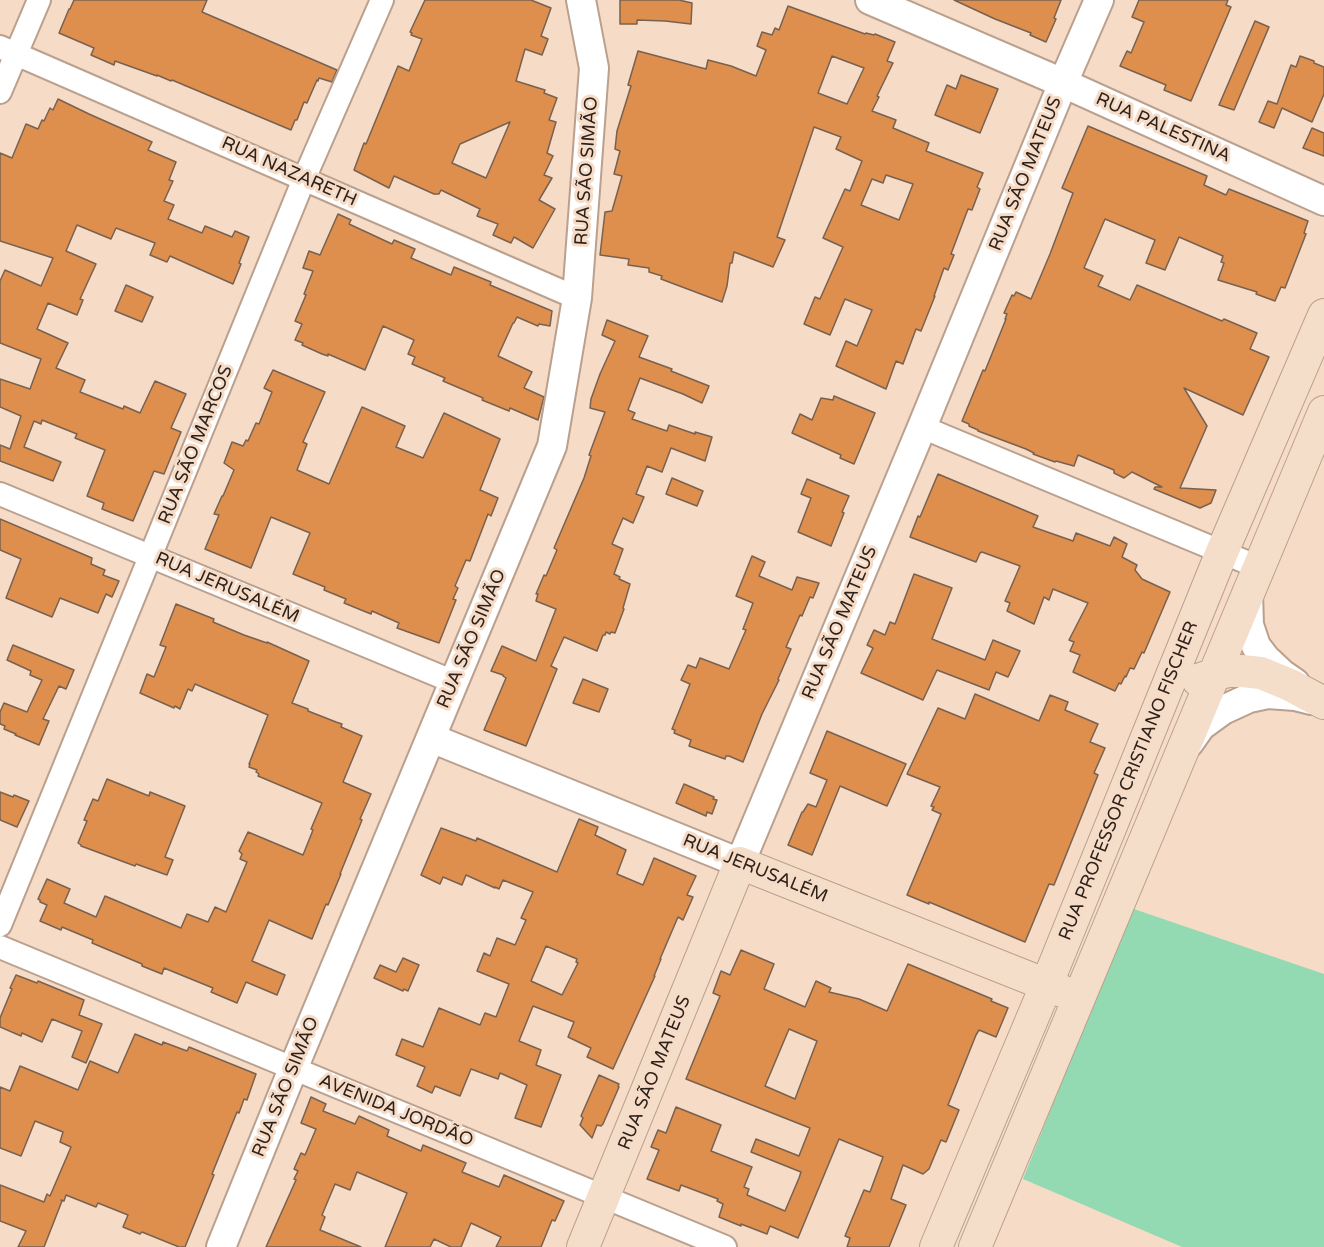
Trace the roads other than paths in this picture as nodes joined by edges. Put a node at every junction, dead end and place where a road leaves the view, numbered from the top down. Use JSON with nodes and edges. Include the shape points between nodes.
{"nodes":[{"id":1,"x":39,"y":0,"type":"edge"},
{"id":2,"x":382,"y":0,"type":"edge"},
{"id":3,"x":581,"y":0,"type":"edge"},
{"id":4,"x":870,"y":0,"type":"edge"},
{"id":5,"x":1099,"y":0,"type":"edge"},
{"id":6,"x":8,"y":50,"type":"edge"},
{"id":7,"x":1063,"y":83,"type":"junction"},
{"id":8,"x":0,"y":92,"type":"edge"},
{"id":9,"x":304,"y":179,"type":"junction"},
{"id":10,"x":1324,"y":201,"type":"edge"},
{"id":11,"x":577,"y":298,"type":"junction"},
{"id":12,"x":1324,"y":315,"type":"edge"},
{"id":13,"x":1324,"y":412,"type":"edge"},
{"id":14,"x":922,"y":427,"type":"junction"},
{"id":15,"x":0,"y":494,"type":"edge"},
{"id":16,"x":1222,"y":552,"type":"junction"},
{"id":17,"x":150,"y":556,"type":"junction"},
{"id":18,"x":1253,"y":580,"type":"junction"},
{"id":19,"x":1215,"y":674,"type":"junction"},
{"id":20,"x":454,"y":682,"type":"junction"},
{"id":21,"x":1324,"y":703,"type":"edge"},
{"id":22,"x":1154,"y":717,"type":"junction"},
{"id":23,"x":431,"y":738,"type":"junction"},
{"id":24,"x":1184,"y":750,"type":"junction"},
{"id":25,"x":740,"y":863,"type":"junction"},
{"id":26,"x":0,"y":925,"type":"edge"},
{"id":27,"x":0,"y":947,"type":"edge"},
{"id":28,"x":1046,"y":986,"type":"junction"},
{"id":29,"x":1080,"y":998,"type":"junction"},
{"id":30,"x":293,"y":1069,"type":"junction"},
{"id":31,"x":604,"y":1197,"type":"junction"},
{"id":32,"x":221,"y":1247,"type":"edge"},
{"id":33,"x":583,"y":1247,"type":"edge"},
{"id":34,"x":725,"y":1247,"type":"edge"},
{"id":35,"x":936,"y":1247,"type":"edge"},
{"id":36,"x":975,"y":1247,"type":"edge"}],
"edges":[{"from":1,"to":6,"type":"street"},
{"from":2,"to":9,"type":"street","name":"RUA SÃO MARCOS"},
{"from":3,"to":11,"type":"street","name":"RUA SÃO SIMÃO","via":[[594,68]]},
{"from":4,"to":7,"type":"street","name":"RUA PALESTINA"},
{"from":5,"to":7,"type":"street","name":"RUA SÃO MATEUS"},
{"from":6,"to":8,"type":"street"},
{"from":6,"to":9,"type":"street","name":"RUA NAZARETH"},
{"from":7,"to":10,"type":"street","name":"RUA PALESTINA"},
{"from":7,"to":14,"type":"street","name":"RUA SÃO MATEUS"},
{"from":9,"to":11,"type":"street","name":"RUA NAZARETH"},
{"from":9,"to":17,"type":"street","name":"RUA SÃO MARCOS"},
{"from":11,"to":20,"type":"street","name":"RUA SÃO SIMÃO","via":[[552,446]]},
{"from":12,"to":16,"type":"main road","name":"RUA PROFESSOR CRISTIANO FISCHER"},
{"from":13,"to":18,"type":"main road","name":"RUA PROFESSOR CRISTIANO FISCHER"},
{"from":14,"to":16,"type":"street"},
{"from":14,"to":25,"type":"street","name":"RUA SÃO MATEUS"},
{"from":15,"to":17,"type":"street","name":"RUA JERUSALÉM"},
{"from":16,"to":18,"type":"street"},
{"from":16,"to":22,"type":"main road","name":"RUA PROFESSOR CRISTIANO FISCHER"},
{"from":17,"to":20,"type":"street","name":"RUA JERUSALÉM"},
{"from":17,"to":26,"type":"street","name":"RUA SÃO MARCOS"},
{"from":18,"to":19,"type":"main road","name":"RUA PROFESSOR CRISTIANO FISCHER"},
{"from":18,"to":21,"type":"street","via":[[1249,625],[1256,646],[1282,674]]},
{"from":19,"to":21,"type":"main road","via":[[1261,673]]},
{"from":19,"to":22,"type":"main road","via":[[1173,694]]},
{"from":19,"to":24,"type":"main road","name":"RUA PROFESSOR CRISTIANO FISCHER"},
{"from":20,"to":23,"type":"street","name":"RUA SÃO SIMÃO"},
{"from":21,"to":24,"type":"street","via":[[1268,694],[1249,698],[1201,726]]},
{"from":22,"to":28,"type":"main road","name":"RUA PROFESSOR CRISTIANO FISCHER"},
{"from":23,"to":25,"type":"street","name":"RUA JERUSALÉM"},
{"from":23,"to":30,"type":"street","name":"RUA SÃO SIMÃO"},
{"from":24,"to":29,"type":"main road","name":"RUA PROFESSOR CRISTIANO FISCHER"},
{"from":25,"to":28,"type":"main road","name":"RUA JERUSALÉM"},
{"from":25,"to":31,"type":"main road","name":"RUA SÃO MATEUS"},
{"from":27,"to":30,"type":"street","name":"AVENIDA JORDÃO"},
{"from":28,"to":29,"type":"main road","name":"RUA JERUSALÉM"},
{"from":28,"to":35,"type":"main road","name":"RUA PROFESSOR CRISTIANO FISCHER"},
{"from":29,"to":36,"type":"main road","name":"RUA PROFESSOR CRISTIANO FISCHER"},
{"from":30,"to":31,"type":"street","name":"AVENIDA JORDÃO"},
{"from":30,"to":32,"type":"street","name":"RUA SÃO SIMÃO"},
{"from":31,"to":33,"type":"main road","name":"RUA SÃO MATEUS"},
{"from":31,"to":34,"type":"street","name":"AVENIDA JORDÃO"}]}
